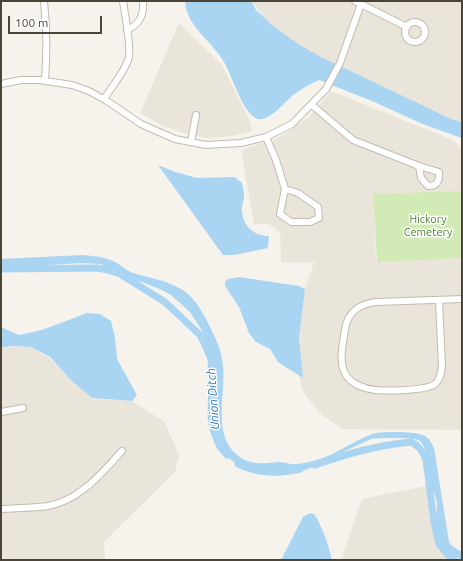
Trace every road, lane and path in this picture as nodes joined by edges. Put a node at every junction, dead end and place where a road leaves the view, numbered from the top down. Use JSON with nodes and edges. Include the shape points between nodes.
{"nodes":[{"id":1,"x":44,"y":1,"type":"edge"},
{"id":2,"x":123,"y":1,"type":"edge"},
{"id":3,"x":143,"y":1,"type":"edge"},
{"id":4,"x":359,"y":2,"type":"edge"},
{"id":5,"x":407,"y":27,"type":"dead end"},
{"id":6,"x":127,"y":30,"type":"junction"},
{"id":7,"x":45,"y":80,"type":"junction"},
{"id":8,"x":1,"y":84,"type":"edge"},
{"id":9,"x":104,"y":99,"type":"junction"},
{"id":10,"x":312,"y":105,"type":"junction"},
{"id":11,"x":196,"y":115,"type":"dead end"},
{"id":12,"x":266,"y":137,"type":"junction"},
{"id":13,"x":191,"y":142,"type":"junction"},
{"id":14,"x":419,"y":166,"type":"dead end"},
{"id":15,"x":284,"y":189,"type":"junction"},
{"id":16,"x":462,"y":299,"type":"edge"},
{"id":17,"x":439,"y":300,"type":"junction"},
{"id":18,"x":23,"y":408,"type":"dead end"},
{"id":19,"x":1,"y":412,"type":"edge"},
{"id":20,"x":122,"y":451,"type":"dead end"},
{"id":21,"x":1,"y":509,"type":"edge"}],
"edges":[{"from":1,"to":7,"type":"street","via":[[47,45]]},
{"from":2,"to":6,"type":"street"},
{"from":3,"to":6,"type":"street","via":[[142,15],[135,26]]},
{"from":4,"to":5,"type":"street"},
{"from":4,"to":10,"type":"street","via":[[340,63],[326,89]]},
{"from":6,"to":9,"type":"street","via":[[129,57]]},
{"from":7,"to":8,"type":"street","via":[[21,80]]},
{"from":7,"to":9,"type":"street","via":[[72,84]]},
{"from":9,"to":13,"type":"street","via":[[141,124],[175,139]]},
{"from":10,"to":12,"type":"street","via":[[292,124]]},
{"from":10,"to":14,"type":"street","via":[[353,140]]},
{"from":11,"to":13,"type":"street"},
{"from":12,"to":13,"type":"street","via":[[241,143],[206,145]]},
{"from":12,"to":15,"type":"street"},
{"from":15,"to":15,"type":"street","via":[[280,214],[291,222],[310,222],[319,218],[318,207],[298,193]]},
{"from":16,"to":17,"type":"street"},
{"from":17,"to":17,"type":"street","via":[[376,302],[359,306],[350,316],[346,326],[342,354],[342,365],[346,375],[359,385],[375,390],[418,389],[436,383],[442,368]]},
{"from":18,"to":19,"type":"street"},
{"from":20,"to":21,"type":"street","via":[[93,481],[73,497],[46,506]]}]}
